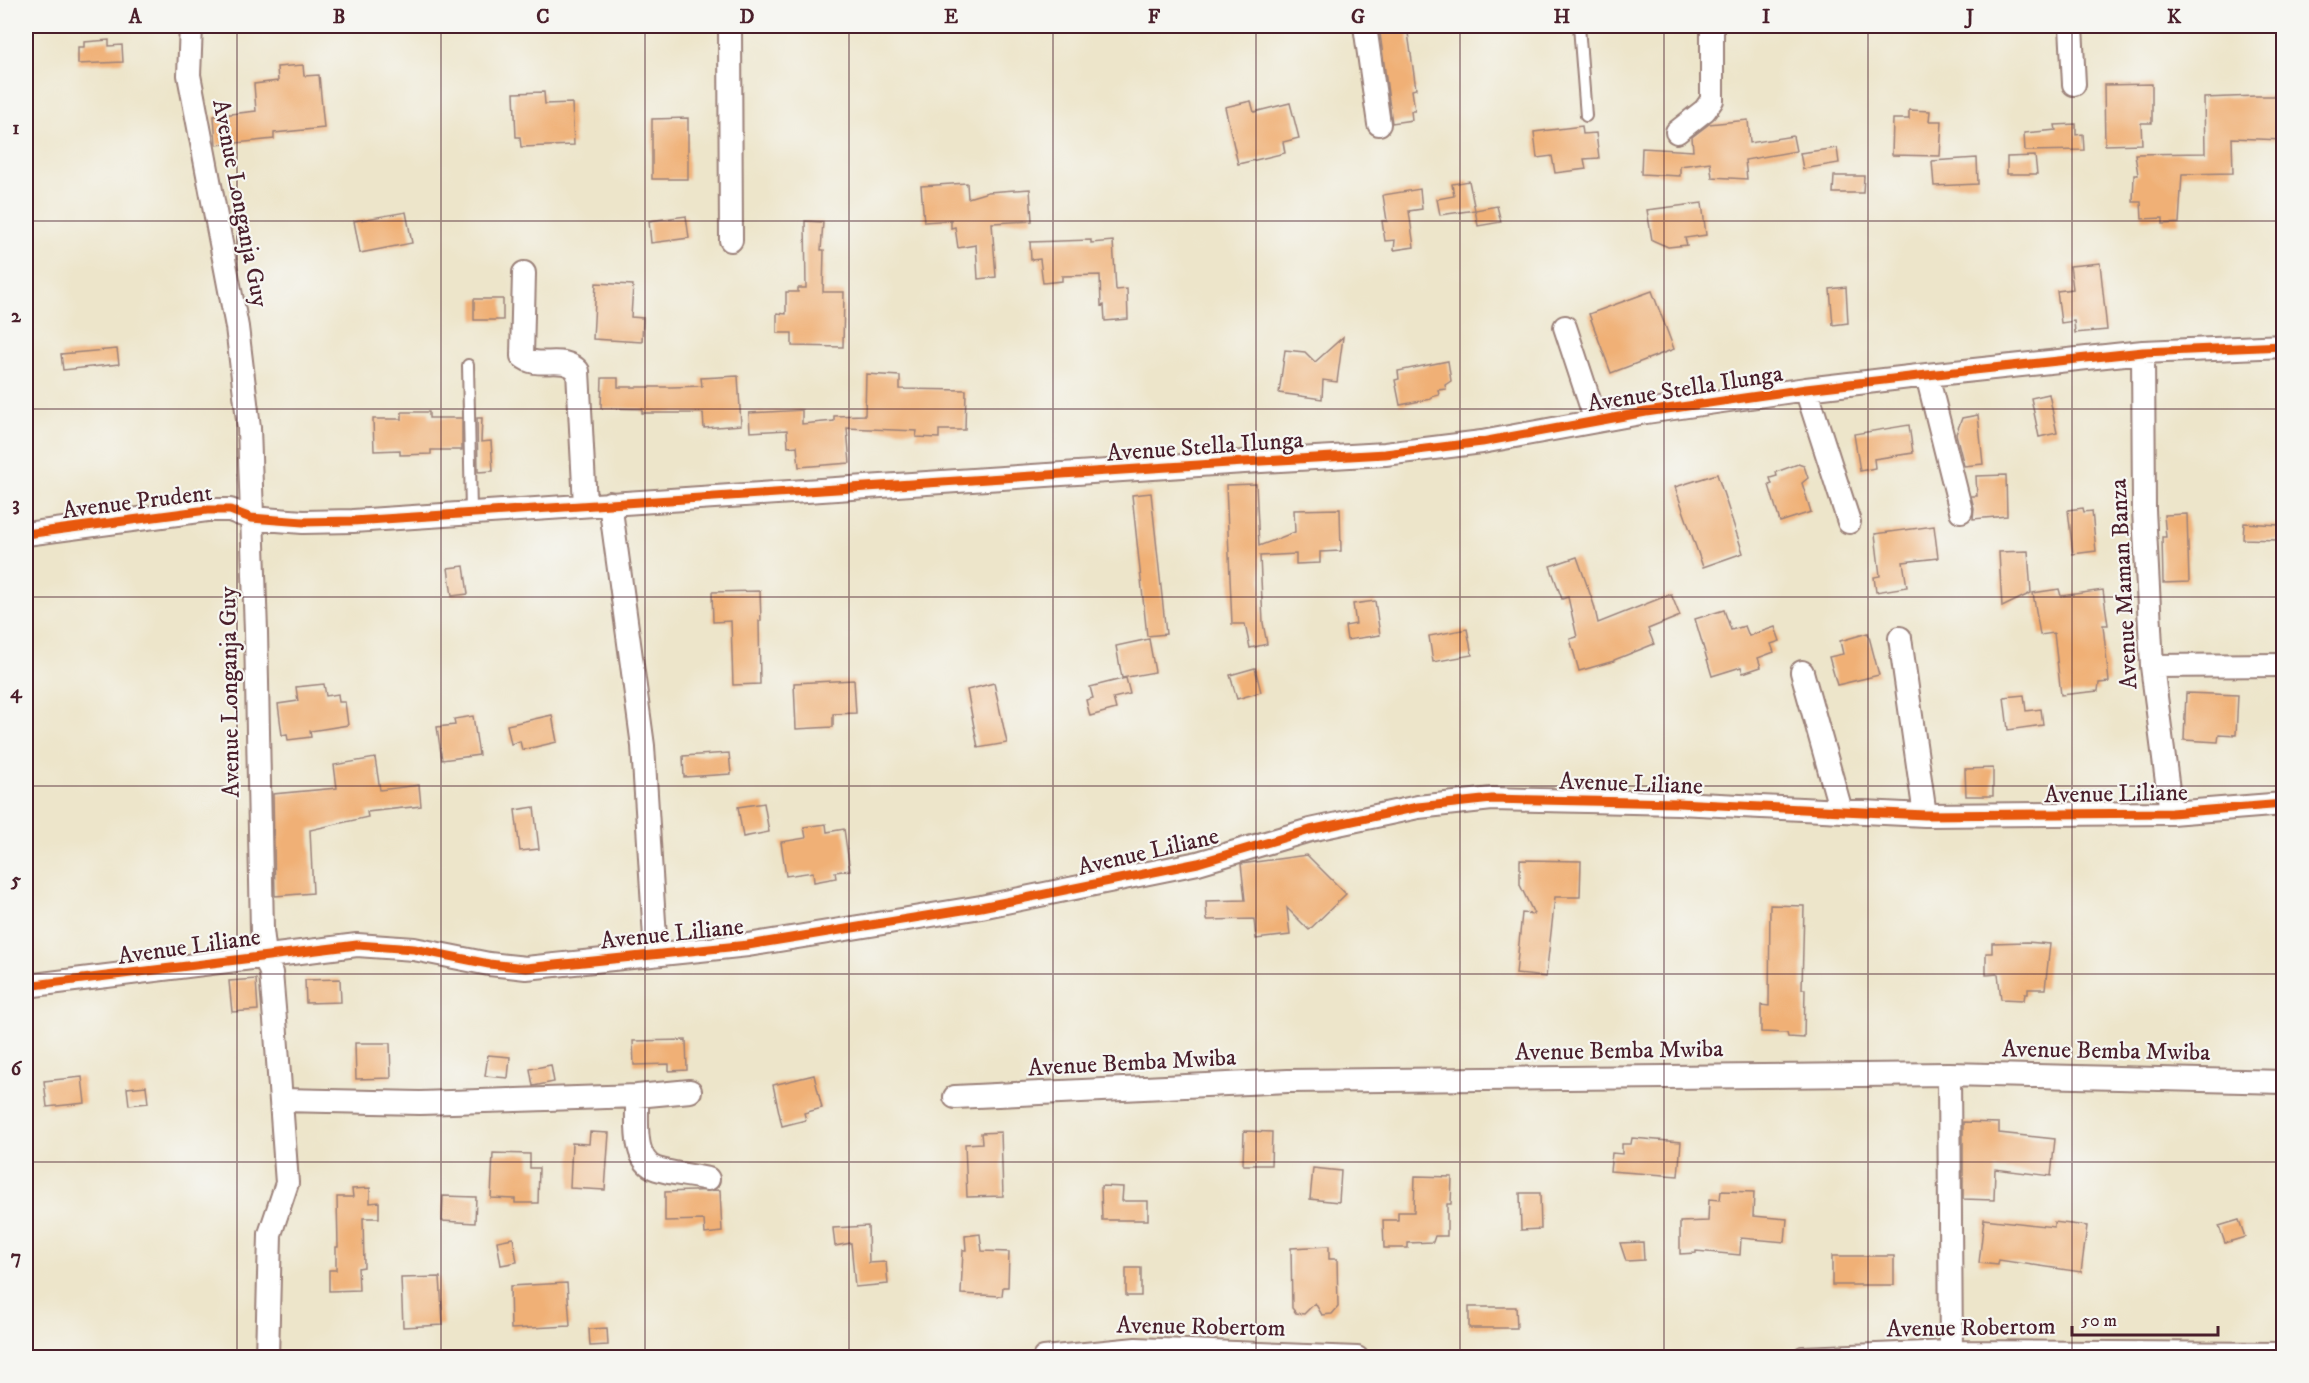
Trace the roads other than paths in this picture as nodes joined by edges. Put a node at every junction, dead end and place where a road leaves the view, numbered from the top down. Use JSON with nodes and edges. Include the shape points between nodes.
{"nodes":[{"id":1,"x":190,"y":26,"type":"edge"},
{"id":2,"x":730,"y":26,"type":"edge"},
{"id":3,"x":1365,"y":26,"type":"edge"},
{"id":4,"x":1579,"y":26,"type":"edge"},
{"id":5,"x":1712,"y":26,"type":"edge"},
{"id":6,"x":2071,"y":26,"type":"edge"},
{"id":7,"x":2074,"y":84,"type":"dead end"},
{"id":8,"x":1586,"y":116,"type":"dead end"},
{"id":9,"x":1379,"y":124,"type":"dead end"},
{"id":10,"x":1677,"y":132,"type":"dead end"},
{"id":11,"x":731,"y":240,"type":"dead end"},
{"id":12,"x":524,"y":273,"type":"dead end"},
{"id":13,"x":1565,"y":327,"type":"dead end"},
{"id":14,"x":2283,"y":346,"type":"edge"},
{"id":15,"x":2143,"y":352,"type":"junction"},
{"id":16,"x":468,"y":365,"type":"dead end"},
{"id":17,"x":1927,"y":375,"type":"junction"},
{"id":18,"x":1806,"y":388,"type":"junction"},
{"id":19,"x":1596,"y":421,"type":"junction"},
{"id":20,"x":610,"y":503,"type":"junction"},
{"id":21,"x":585,"y":505,"type":"junction"},
{"id":22,"x":1961,"y":511,"type":"dead end"},
{"id":23,"x":471,"y":512,"type":"junction"},
{"id":24,"x":251,"y":518,"type":"junction"},
{"id":25,"x":1849,"y":522,"type":"dead end"},
{"id":26,"x":26,"y":534,"type":"edge"},
{"id":27,"x":1900,"y":638,"type":"dead end"},
{"id":28,"x":2283,"y":665,"type":"edge"},
{"id":29,"x":2152,"y":666,"type":"junction"},
{"id":30,"x":1802,"y":672,"type":"dead end"},
{"id":31,"x":2283,"y":804,"type":"edge"},
{"id":32,"x":1841,"y":811,"type":"junction"},
{"id":33,"x":2171,"y":813,"type":"junction"},
{"id":34,"x":1925,"y":814,"type":"junction"},
{"id":35,"x":656,"y":954,"type":"junction"},
{"id":36,"x":265,"y":956,"type":"junction"},
{"id":37,"x":26,"y":986,"type":"edge"},
{"id":38,"x":1949,"y":1074,"type":"junction"},
{"id":39,"x":2283,"y":1082,"type":"edge"},
{"id":40,"x":690,"y":1091,"type":"dead end"},
{"id":41,"x":637,"y":1096,"type":"junction"},
{"id":42,"x":955,"y":1097,"type":"dead end"},
{"id":43,"x":282,"y":1100,"type":"junction"},
{"id":44,"x":708,"y":1179,"type":"dead end"},
{"id":45,"x":2283,"y":1354,"type":"edge"},
{"id":46,"x":1950,"y":1355,"type":"edge"},
{"id":47,"x":267,"y":1358,"type":"edge"},
{"id":48,"x":1044,"y":1358,"type":"edge"},
{"id":49,"x":1357,"y":1358,"type":"edge"},
{"id":50,"x":1803,"y":1358,"type":"edge"}],
"edges":[{"from":1,"to":24,"type":"street","name":"Avenue Longanja Guy","via":[[189,75],[237,327],[249,428]]},
{"from":2,"to":11,"type":"street"},
{"from":3,"to":9,"type":"street"},
{"from":4,"to":8,"type":"lane"},
{"from":5,"to":10,"type":"street","via":[[1712,100]]},
{"from":6,"to":7,"type":"street"},
{"from":12,"to":21,"type":"street","via":[[522,356],[533,363],[565,362],[578,371]]},
{"from":13,"to":19,"type":"street"},
{"from":14,"to":15,"type":"street","name":"Avenue Stella Ilunga"},
{"from":15,"to":17,"type":"street","name":"Avenue Stella Ilunga"},
{"from":15,"to":29,"type":"street","name":"Avenue Maman Banza","via":[[2144,510]]},
{"from":16,"to":23,"type":"lane"},
{"from":17,"to":18,"type":"street","name":"Avenue Stella Ilunga"},
{"from":17,"to":22,"type":"street"},
{"from":18,"to":19,"type":"street","name":"Avenue Stella Ilunga"},
{"from":18,"to":25,"type":"street"},
{"from":19,"to":20,"type":"street","name":"Avenue Stella Ilunga","via":[[1482,442],[1385,454]]},
{"from":20,"to":21,"type":"street","name":"Avenue Prudent"},
{"from":20,"to":35,"type":"street","via":[[644,746]]},
{"from":21,"to":23,"type":"street","name":"Avenue Prudent"},
{"from":23,"to":24,"type":"street","name":"Avenue Prudent","via":[[315,522]]},
{"from":24,"to":26,"type":"street","name":"Avenue Prudent","via":[[230,510],[207,510]]},
{"from":24,"to":36,"type":"street","name":"Avenue Longanja Guy"},
{"from":27,"to":34,"type":"street"},
{"from":28,"to":29,"type":"street"},
{"from":29,"to":33,"type":"street","name":"Avenue Maman Banza"},
{"from":30,"to":32,"type":"street"},
{"from":31,"to":33,"type":"street","name":"Avenue Liliane"},
{"from":32,"to":34,"type":"street","name":"Avenue Liliane"},
{"from":32,"to":35,"type":"street","name":"Avenue Liliane","via":[[1492,799],[1418,807],[1310,830],[1198,863],[981,907],[748,945]]},
{"from":33,"to":34,"type":"street","name":"Avenue Liliane"},
{"from":35,"to":36,"type":"street","name":"Avenue Liliane","via":[[526,968],[414,949],[357,945]]},
{"from":36,"to":37,"type":"street","name":"Avenue Liliane"},
{"from":36,"to":43,"type":"street","name":"Avenue Longanja Guy"},
{"from":38,"to":39,"type":"street","name":"Avenue Bemba Mwiba"},
{"from":38,"to":42,"type":"street","name":"Avenue Bemba Mwiba","via":[[1288,1081]]},
{"from":38,"to":46,"type":"street"},
{"from":40,"to":41,"type":"street"},
{"from":41,"to":43,"type":"street","via":[[420,1103]]},
{"from":41,"to":44,"type":"street","via":[[639,1148],[645,1162],[655,1168]]},
{"from":43,"to":47,"type":"street","name":"Avenue Longanja Guy","via":[[287,1183],[270,1234]]},
{"from":45,"to":46,"type":"street","name":"Avenue Robertom"},
{"from":46,"to":50,"type":"street","name":"Avenue Robertom"},
{"from":48,"to":49,"type":"street","name":"Avenue Robertom","via":[[1136,1349]]}]}
